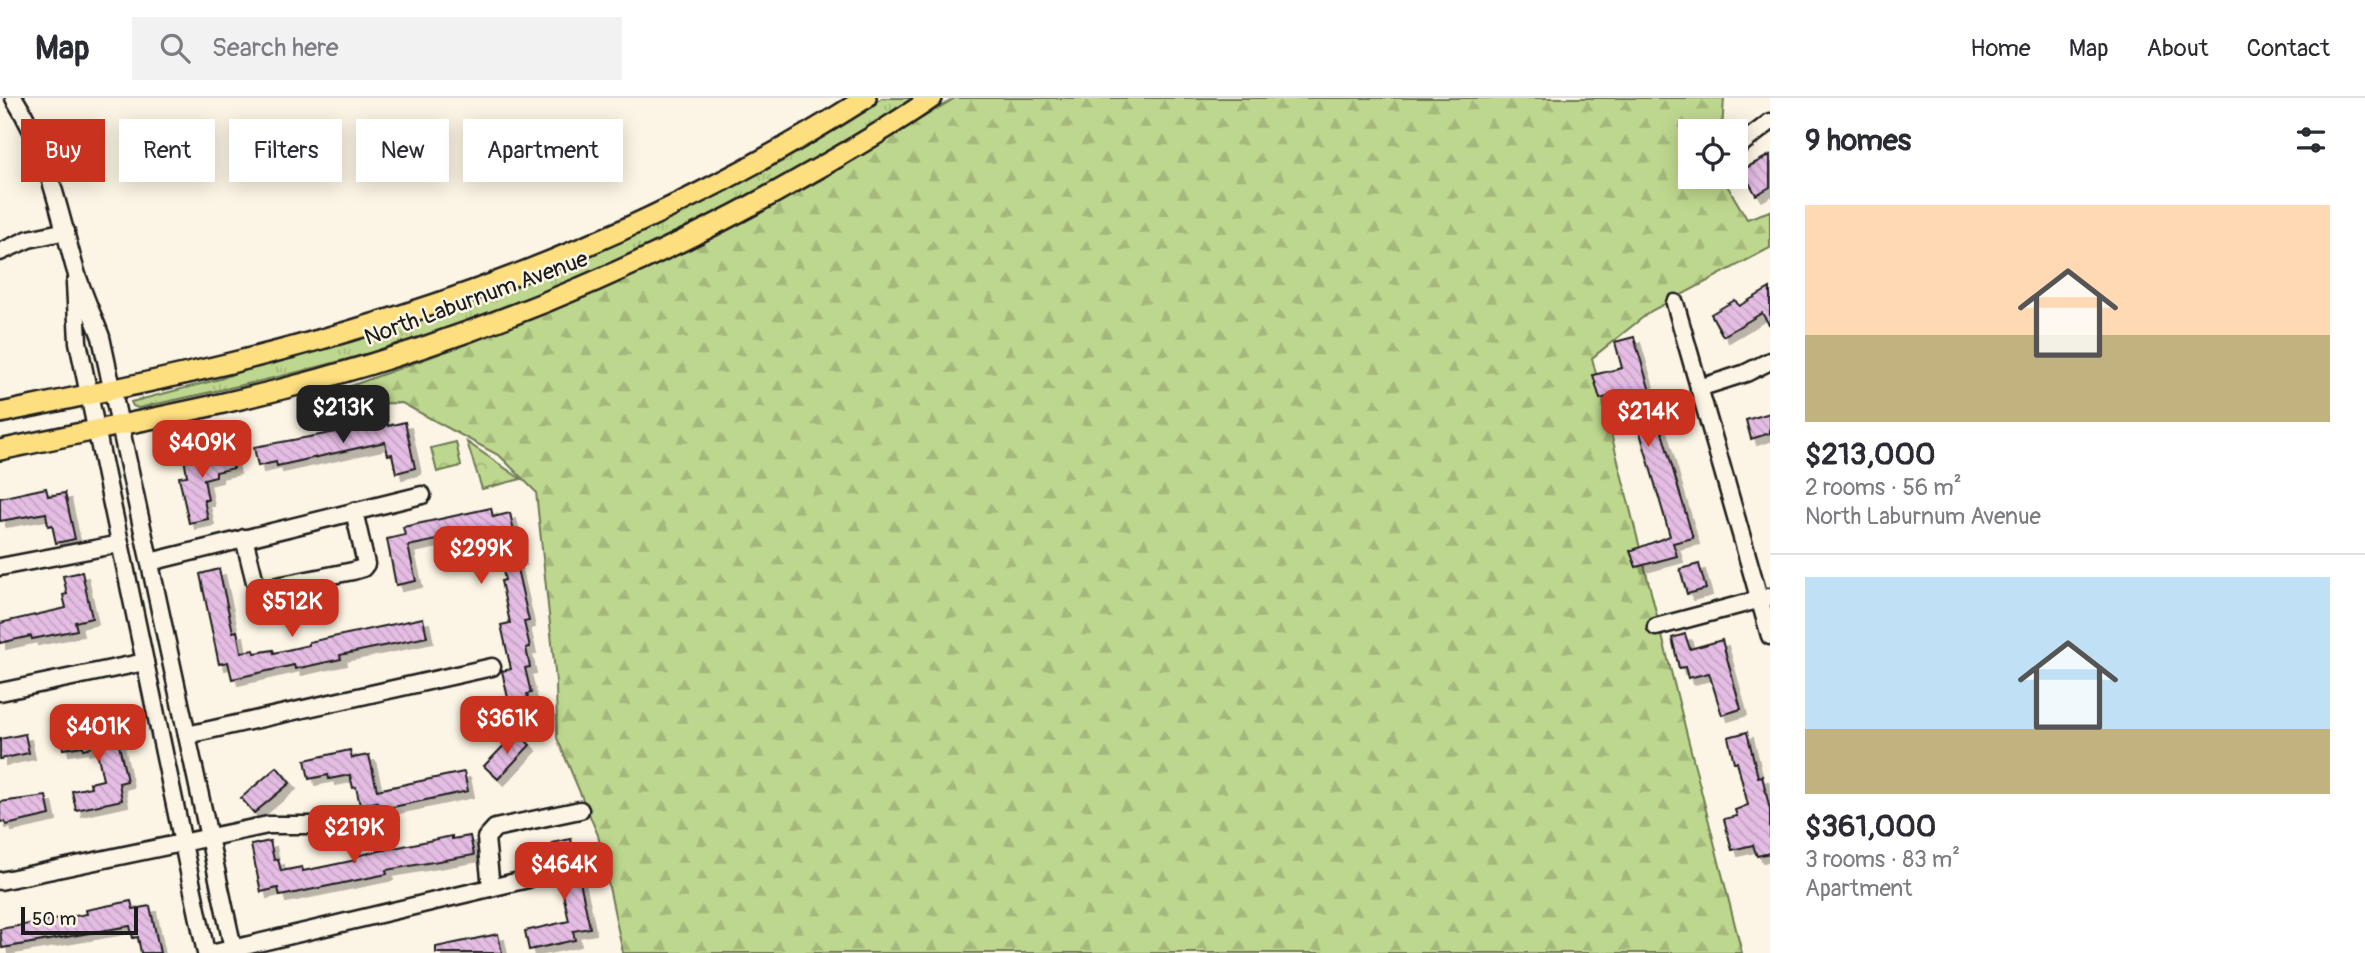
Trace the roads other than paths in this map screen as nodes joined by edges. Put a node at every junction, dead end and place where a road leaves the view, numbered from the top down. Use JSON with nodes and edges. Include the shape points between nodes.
{"nodes":[{"id":1,"x":13,"y":98,"type":"edge"},
{"id":2,"x":866,"y":98,"type":"edge"},
{"id":3,"x":932,"y":98,"type":"edge"},
{"id":4,"x":1770,"y":122,"type":"edge"},
{"id":5,"x":1748,"y":139,"type":"edge"},
{"id":6,"x":66,"y":231,"type":"junction"},
{"id":7,"x":0,"y":252,"type":"edge"},
{"id":8,"x":75,"y":267,"type":"junction"},
{"id":9,"x":1675,"y":303,"type":"dead end"},
{"id":10,"x":1770,"y":361,"type":"edge"},
{"id":11,"x":1699,"y":388,"type":"junction"},
{"id":12,"x":113,"y":389,"type":"junction"},
{"id":13,"x":89,"y":395,"type":"junction"},
{"id":14,"x":0,"y":413,"type":"edge"},
{"id":15,"x":120,"y":424,"type":"junction"},
{"id":16,"x":96,"y":430,"type":"junction"},
{"id":17,"x":0,"y":450,"type":"edge"},
{"id":18,"x":422,"y":495,"type":"dead end"},
{"id":19,"x":354,"y":511,"type":"junction"},
{"id":20,"x":244,"y":538,"type":"junction"},
{"id":21,"x":121,"y":550,"type":"junction"},
{"id":22,"x":149,"y":556,"type":"junction"},
{"id":23,"x":0,"y":568,"type":"edge"},
{"id":24,"x":1765,"y":598,"type":"edge"},
{"id":25,"x":1656,"y":627,"type":"dead end"},
{"id":26,"x":1770,"y":636,"type":"edge"},
{"id":27,"x":145,"y":662,"type":"junction"},
{"id":28,"x":492,"y":667,"type":"dead end"},
{"id":29,"x":0,"y":692,"type":"edge"},
{"id":30,"x":187,"y":736,"type":"junction"},
{"id":31,"x":580,"y":810,"type":"dead end"},
{"id":32,"x":383,"y":825,"type":"dead end"},
{"id":33,"x":209,"y":836,"type":"junction"},
{"id":34,"x":183,"y":842,"type":"junction"},
{"id":35,"x":528,"y":879,"type":"dead end"},
{"id":36,"x":0,"y":881,"type":"edge"},
{"id":37,"x":491,"y":888,"type":"junction"},
{"id":38,"x":234,"y":951,"type":"edge"},
{"id":39,"x":206,"y":953,"type":"edge"},
{"id":40,"x":215,"y":953,"type":"edge"}],
"edges":[{"from":1,"to":6,"type":"street","via":[[48,169]]},
{"from":2,"to":12,"type":"main road","name":"North Laburnum Avenue","via":[[720,183],[512,276],[345,333]]},
{"from":3,"to":15,"type":"main road","name":"North Laburnum Avenue","via":[[741,212],[601,279],[446,339],[320,379]]},
{"from":4,"to":5,"type":"street"},
{"from":6,"to":7,"type":"street","via":[[29,239]]},
{"from":6,"to":8,"type":"street"},
{"from":8,"to":12,"type":"street","via":[[101,337]]},
{"from":8,"to":13,"type":"street","via":[[78,342]]},
{"from":9,"to":11,"type":"street"},
{"from":10,"to":11,"type":"street"},
{"from":11,"to":24,"type":"street"},
{"from":12,"to":13,"type":"main road","name":"North Laburnum Avenue"},
{"from":12,"to":15,"type":"street"},
{"from":13,"to":14,"type":"main road","name":"North Laburnum Avenue"},
{"from":13,"to":16,"type":"street"},
{"from":15,"to":16,"type":"main road","name":"North Laburnum Avenue"},
{"from":15,"to":22,"type":"street"},
{"from":16,"to":17,"type":"main road","name":"North Laburnum Avenue"},
{"from":16,"to":21,"type":"street"},
{"from":18,"to":19,"type":"street"},
{"from":19,"to":20,"type":"street"},
{"from":19,"to":20,"type":"street","via":[[366,564],[353,571],[257,590]]},
{"from":20,"to":22,"type":"street"},
{"from":21,"to":22,"type":"street"},
{"from":21,"to":23,"type":"street"},
{"from":21,"to":27,"type":"street"},
{"from":22,"to":30,"type":"street"},
{"from":24,"to":25,"type":"street"},
{"from":24,"to":26,"type":"street"},
{"from":27,"to":29,"type":"street"},
{"from":27,"to":34,"type":"street"},
{"from":28,"to":30,"type":"street"},
{"from":30,"to":33,"type":"street"},
{"from":31,"to":37,"type":"street","via":[[495,828],[486,838]]},
{"from":32,"to":33,"type":"street","via":[[268,825]]},
{"from":33,"to":34,"type":"street"},
{"from":33,"to":38,"type":"street"},
{"from":34,"to":36,"type":"street"},
{"from":34,"to":39,"type":"street"},
{"from":35,"to":37,"type":"street"},
{"from":37,"to":38,"type":"street"},
{"from":38,"to":40,"type":"street"}]}
